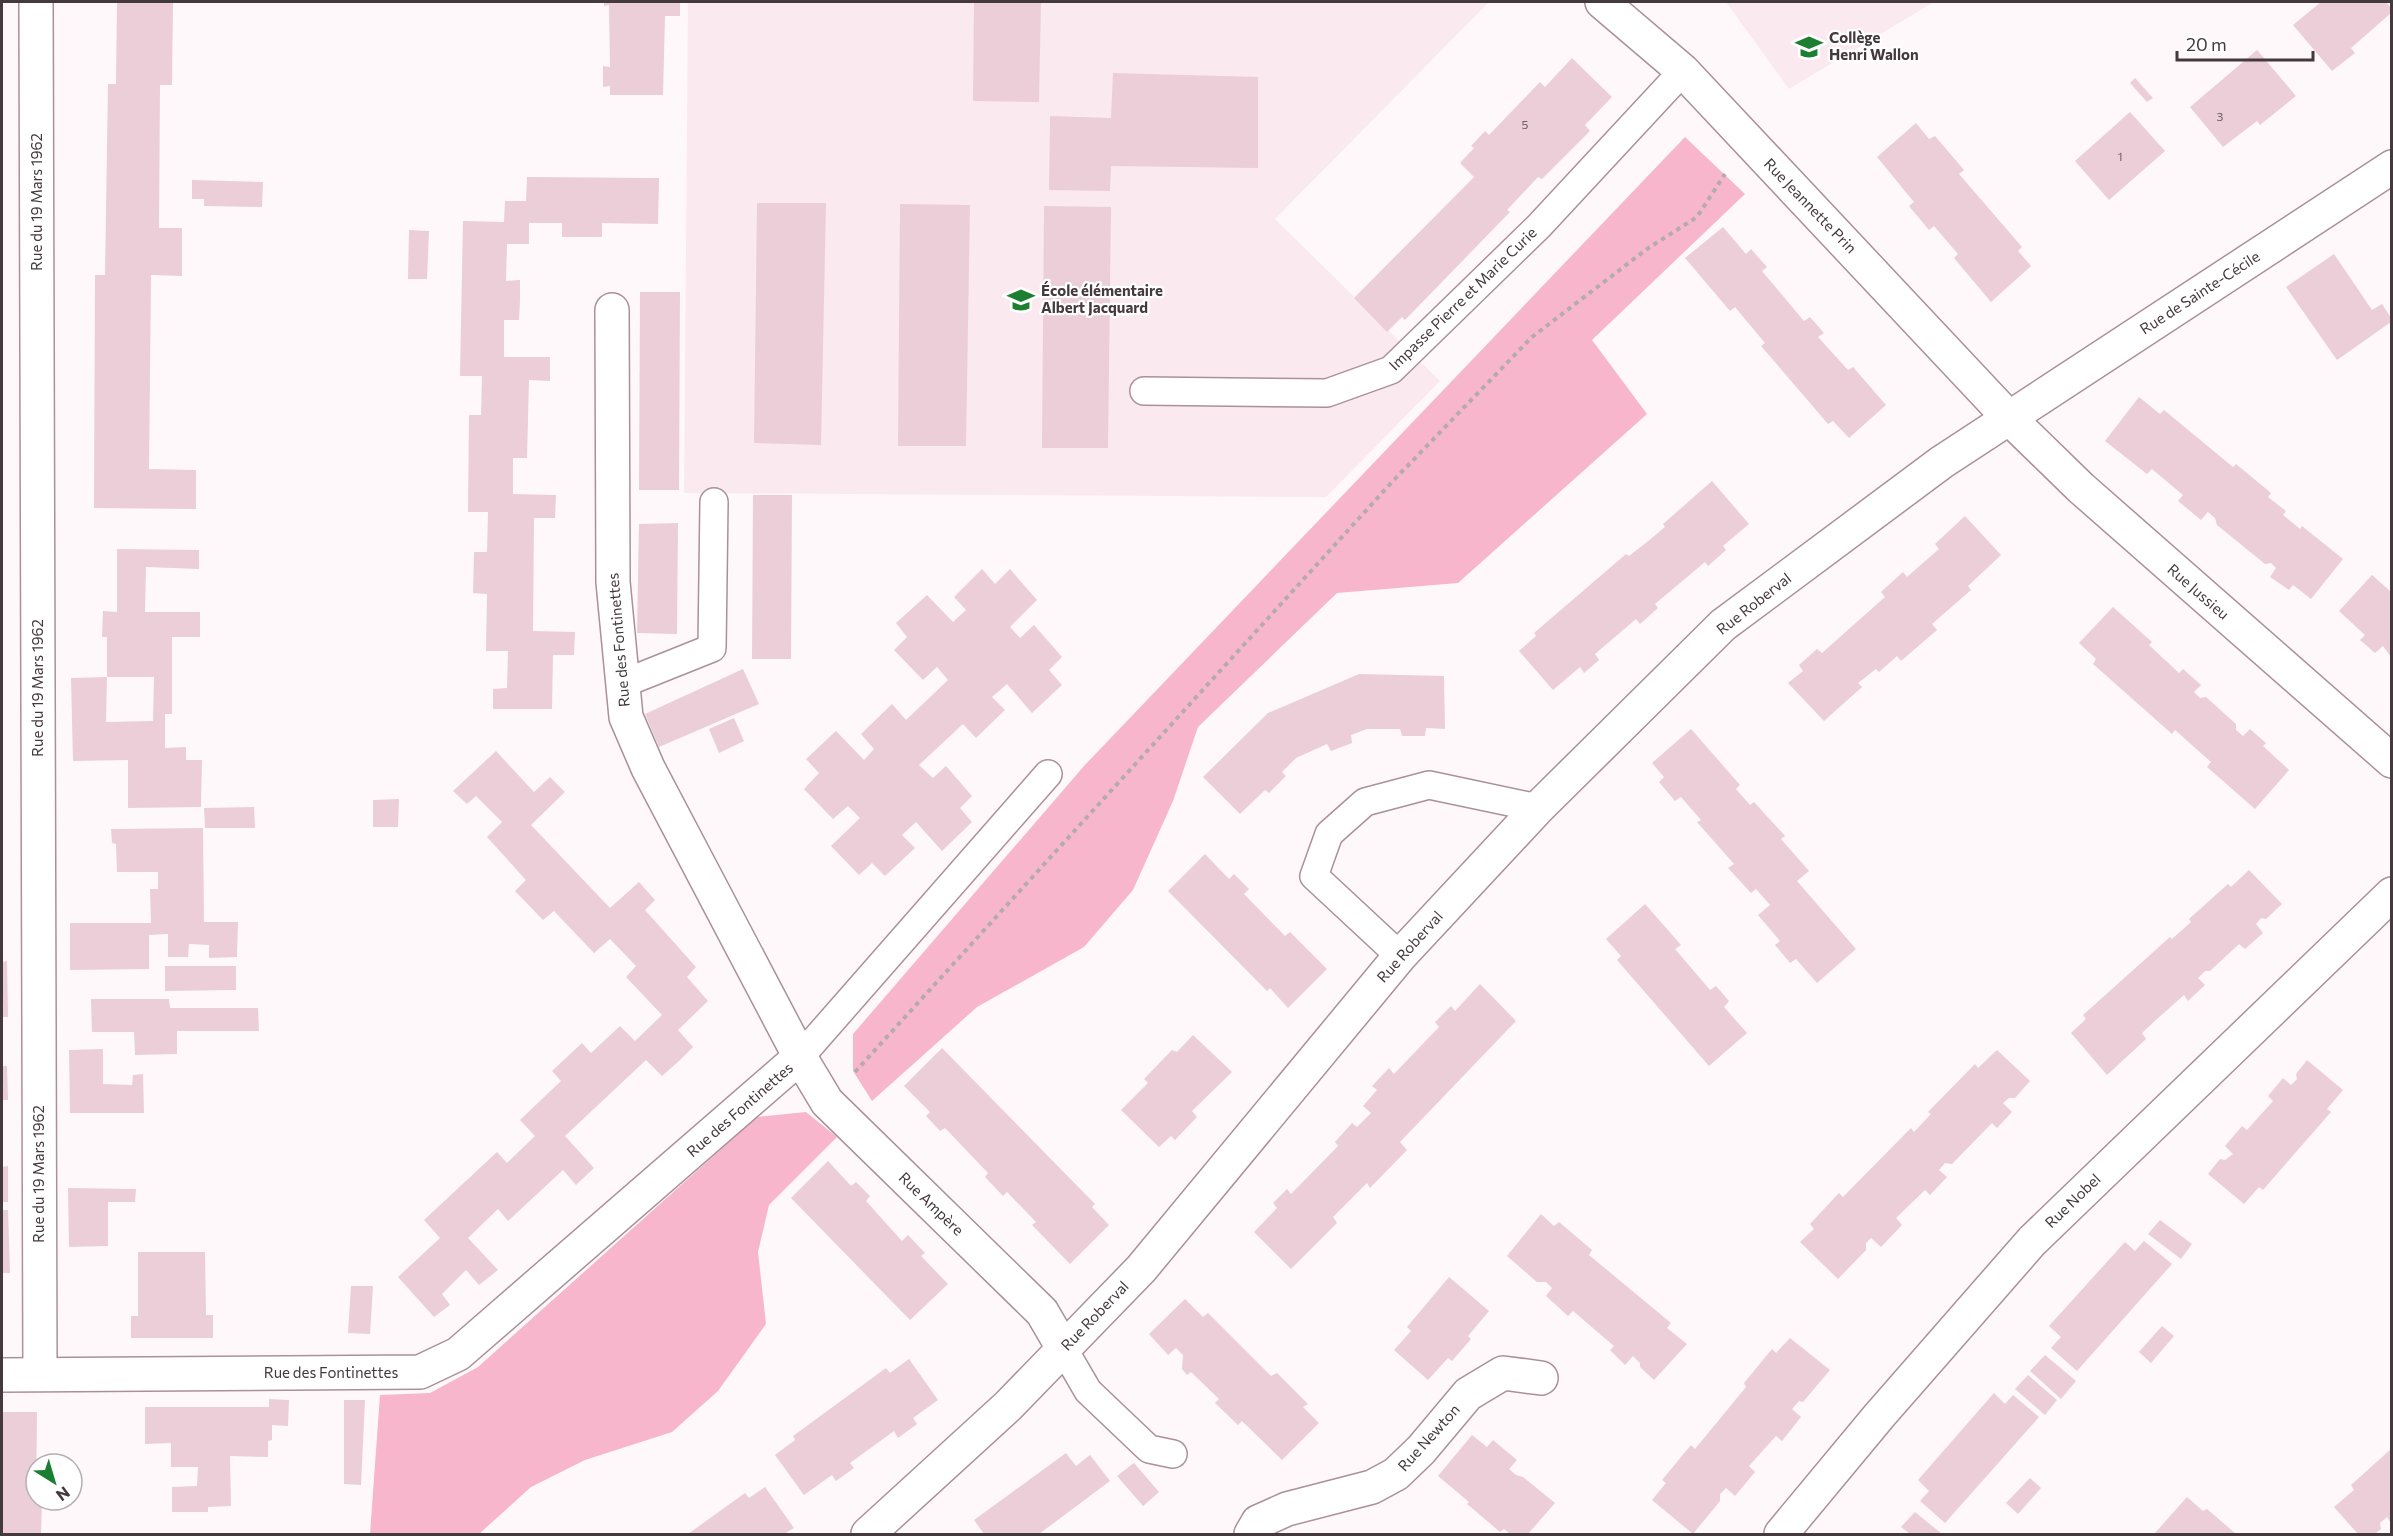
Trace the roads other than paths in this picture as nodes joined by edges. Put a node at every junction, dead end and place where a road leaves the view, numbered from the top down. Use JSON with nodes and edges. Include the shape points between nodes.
{"nodes":[{"id":1,"x":36,"y":2,"type":"edge"},
{"id":2,"x":1602,"y":2,"type":"edge"},
{"id":3,"x":1683,"y":71,"type":"junction"},
{"id":4,"x":2389,"y":173,"type":"edge"},
{"id":5,"x":612,"y":310,"type":"dead end"},
{"id":6,"x":1144,"y":391,"type":"dead end"},
{"id":7,"x":2009,"y":418,"type":"junction"},
{"id":8,"x":714,"y":502,"type":"dead end"},
{"id":9,"x":622,"y":684,"type":"junction"},
{"id":10,"x":2391,"y":762,"type":"edge"},
{"id":11,"x":1048,"y":774,"type":"dead end"},
{"id":12,"x":1538,"y":808,"type":"junction"},
{"id":13,"x":2391,"y":894,"type":"edge"},
{"id":14,"x":1400,"y":956,"type":"junction"},
{"id":15,"x":800,"y":1058,"type":"junction"},
{"id":16,"x":1063,"y":1348,"type":"junction"},
{"id":17,"x":40,"y":1374,"type":"junction"},
{"id":18,"x":2,"y":1375,"type":"edge"},
{"id":19,"x":1541,"y":1378,"type":"dead end"},
{"id":20,"x":1173,"y":1454,"type":"dead end"},
{"id":21,"x":868,"y":1534,"type":"edge"},
{"id":22,"x":1251,"y":1534,"type":"edge"},
{"id":23,"x":1781,"y":1534,"type":"edge"}],
"edges":[{"from":1,"to":17,"type":"street","name":"Rue du 19 Mars 1962"},
{"from":2,"to":3,"type":"street","name":"Rue Jeannette Prin"},
{"from":3,"to":6,"type":"lane","name":"Impasse Pierre et Marie Curie","via":[[1539,226],[1391,370],[1327,393]]},
{"from":3,"to":7,"type":"street","name":"Rue Jeannette Prin"},
{"from":4,"to":7,"type":"street","name":"Rue de Sainte-Cécile"},
{"from":5,"to":9,"type":"street","name":"Rue des Fontinettes","via":[[613,582]]},
{"from":7,"to":10,"type":"street","name":"Rue Jussieu","via":[[2081,489]]},
{"from":7,"to":12,"type":"street","name":"Rue Roberval","via":[[1942,462],[1723,625]]},
{"from":8,"to":9,"type":"lane","via":[[712,648]]},
{"from":9,"to":15,"type":"street","name":"Rue des Fontinettes","via":[[626,717],[648,768]]},
{"from":11,"to":15,"type":"lane"},
{"from":12,"to":14,"type":"street","name":"Rue Roberval"},
{"from":12,"to":14,"type":"lane","via":[[1429,785],[1365,802],[1329,834],[1314,876]]},
{"from":13,"to":23,"type":"street","name":"Rue Nobel","via":[[2032,1241]]},
{"from":14,"to":16,"type":"street","name":"Rue Roberval","via":[[1141,1269]]},
{"from":15,"to":16,"type":"street","name":"Rue Ampère","via":[[827,1102],[1042,1312]]},
{"from":15,"to":17,"type":"street","name":"Rue des Fontinettes","via":[[458,1354],[420,1372]]},
{"from":16,"to":20,"type":"lane","via":[[1088,1391],[1149,1449]]},
{"from":16,"to":21,"type":"street","name":"Rue Roberval","via":[[1008,1406]]},
{"from":17,"to":18,"type":"street","name":"Rue des Fontinettes"},
{"from":19,"to":22,"type":"street","name":"Rue Newton","via":[[1503,1373],[1467,1394],[1396,1474],[1372,1487],[1287,1509],[1258,1522]]}]}
